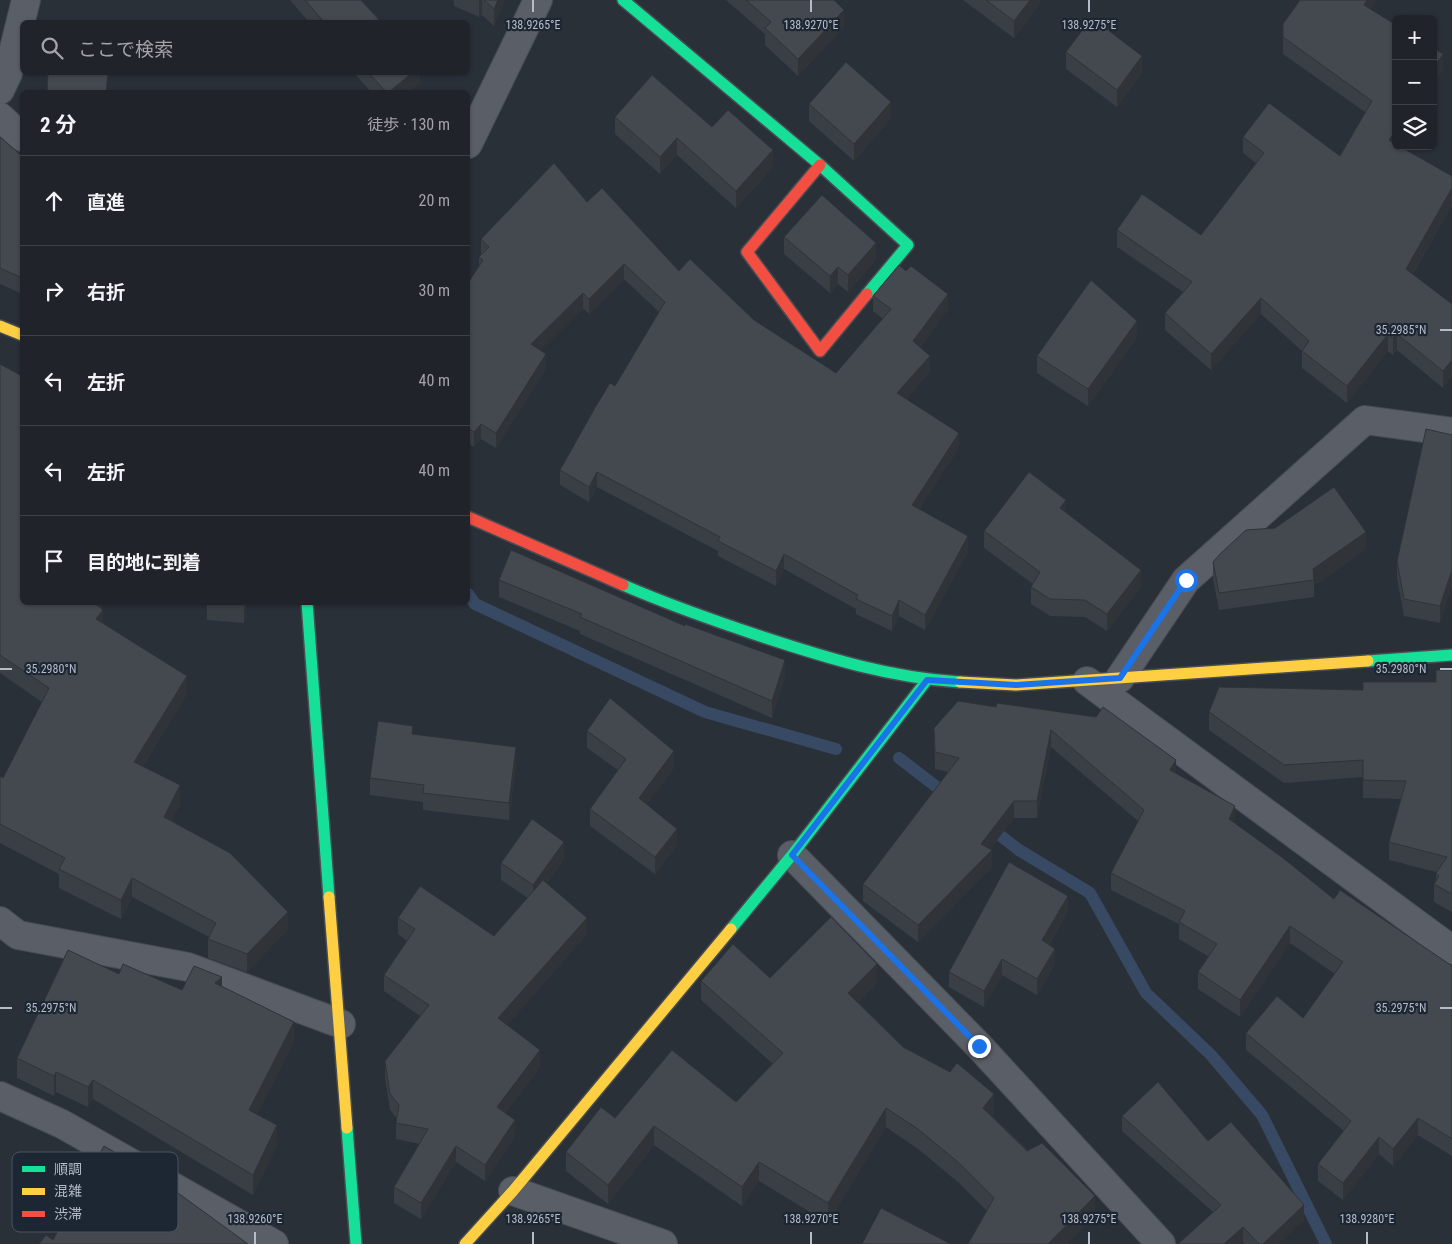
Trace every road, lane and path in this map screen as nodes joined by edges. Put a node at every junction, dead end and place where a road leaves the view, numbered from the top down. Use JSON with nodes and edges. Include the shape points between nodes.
{"nodes":[{"id":1,"x":26,"y":0,"type":"edge"},
{"id":2,"x":538,"y":0,"type":"edge"},
{"id":3,"x":623,"y":0,"type":"edge"},
{"id":4,"x":21,"y":20,"type":"edge"},
{"id":5,"x":20,"y":24,"type":"edge"},
{"id":6,"x":0,"y":90,"type":"edge"},
{"id":7,"x":0,"y":117,"type":"edge"},
{"id":8,"x":20,"y":135,"type":"edge"},
{"id":9,"x":470,"y":140,"type":"edge"},
{"id":10,"x":820,"y":165,"type":"junction"},
{"id":11,"x":0,"y":326,"type":"edge"},
{"id":12,"x":20,"y":334,"type":"edge"},
{"id":13,"x":1452,"y":432,"type":"edge"},
{"id":14,"x":470,"y":518,"type":"edge"},
{"id":15,"x":307,"y":605,"type":"edge"},
{"id":16,"x":1452,"y":655,"type":"edge"},
{"id":17,"x":1120,"y":678,"type":"junction"},
{"id":18,"x":927,"y":680,"type":"junction"},
{"id":19,"x":1088,"y":681,"type":"junction"},
{"id":20,"x":792,"y":855,"type":"junction"},
{"id":21,"x":0,"y":921,"type":"edge"},
{"id":22,"x":1452,"y":950,"type":"edge"},
{"id":23,"x":341,"y":1024,"type":"junction"},
{"id":24,"x":0,"y":1096,"type":"edge"},
{"id":25,"x":111,"y":1152,"type":"edge"},
{"id":26,"x":178,"y":1190,"type":"edge"},
{"id":27,"x":513,"y":1191,"type":"junction"},
{"id":28,"x":274,"y":1244,"type":"edge"},
{"id":29,"x":356,"y":1244,"type":"edge"},
{"id":30,"x":465,"y":1244,"type":"edge"},
{"id":31,"x":663,"y":1244,"type":"edge"},
{"id":32,"x":1160,"y":1244,"type":"edge"}],
"edges":[{"from":1,"to":4,"type":"street"},
{"from":2,"to":9,"type":"street"},
{"from":3,"to":10,"type":"street"},
{"from":5,"to":6,"type":"street","via":[[8,73]]},
{"from":7,"to":8,"type":"street"},
{"from":10,"to":10,"type":"street","via":[[908,246],[820,351],[747,252]]},
{"from":11,"to":12,"type":"street"},
{"from":13,"to":17,"type":"street","via":[[1365,420],[1186,580]]},
{"from":14,"to":18,"type":"street","via":[[674,607],[842,663]]},
{"from":15,"to":23,"type":"street"},
{"from":16,"to":17,"type":"street"},
{"from":17,"to":19,"type":"street"},
{"from":18,"to":19,"type":"street","via":[[1016,685]]},
{"from":18,"to":20,"type":"street"},
{"from":19,"to":22,"type":"street"},
{"from":20,"to":27,"type":"street"},
{"from":20,"to":32,"type":"street","via":[[979,1046]]},
{"from":21,"to":23,"type":"street","via":[[18,935],[188,967]]},
{"from":23,"to":29,"type":"street"},
{"from":24,"to":25,"type":"street","via":[[62,1124]]},
{"from":26,"to":28,"type":"street"},
{"from":27,"to":30,"type":"street"},
{"from":27,"to":31,"type":"street"}]}
